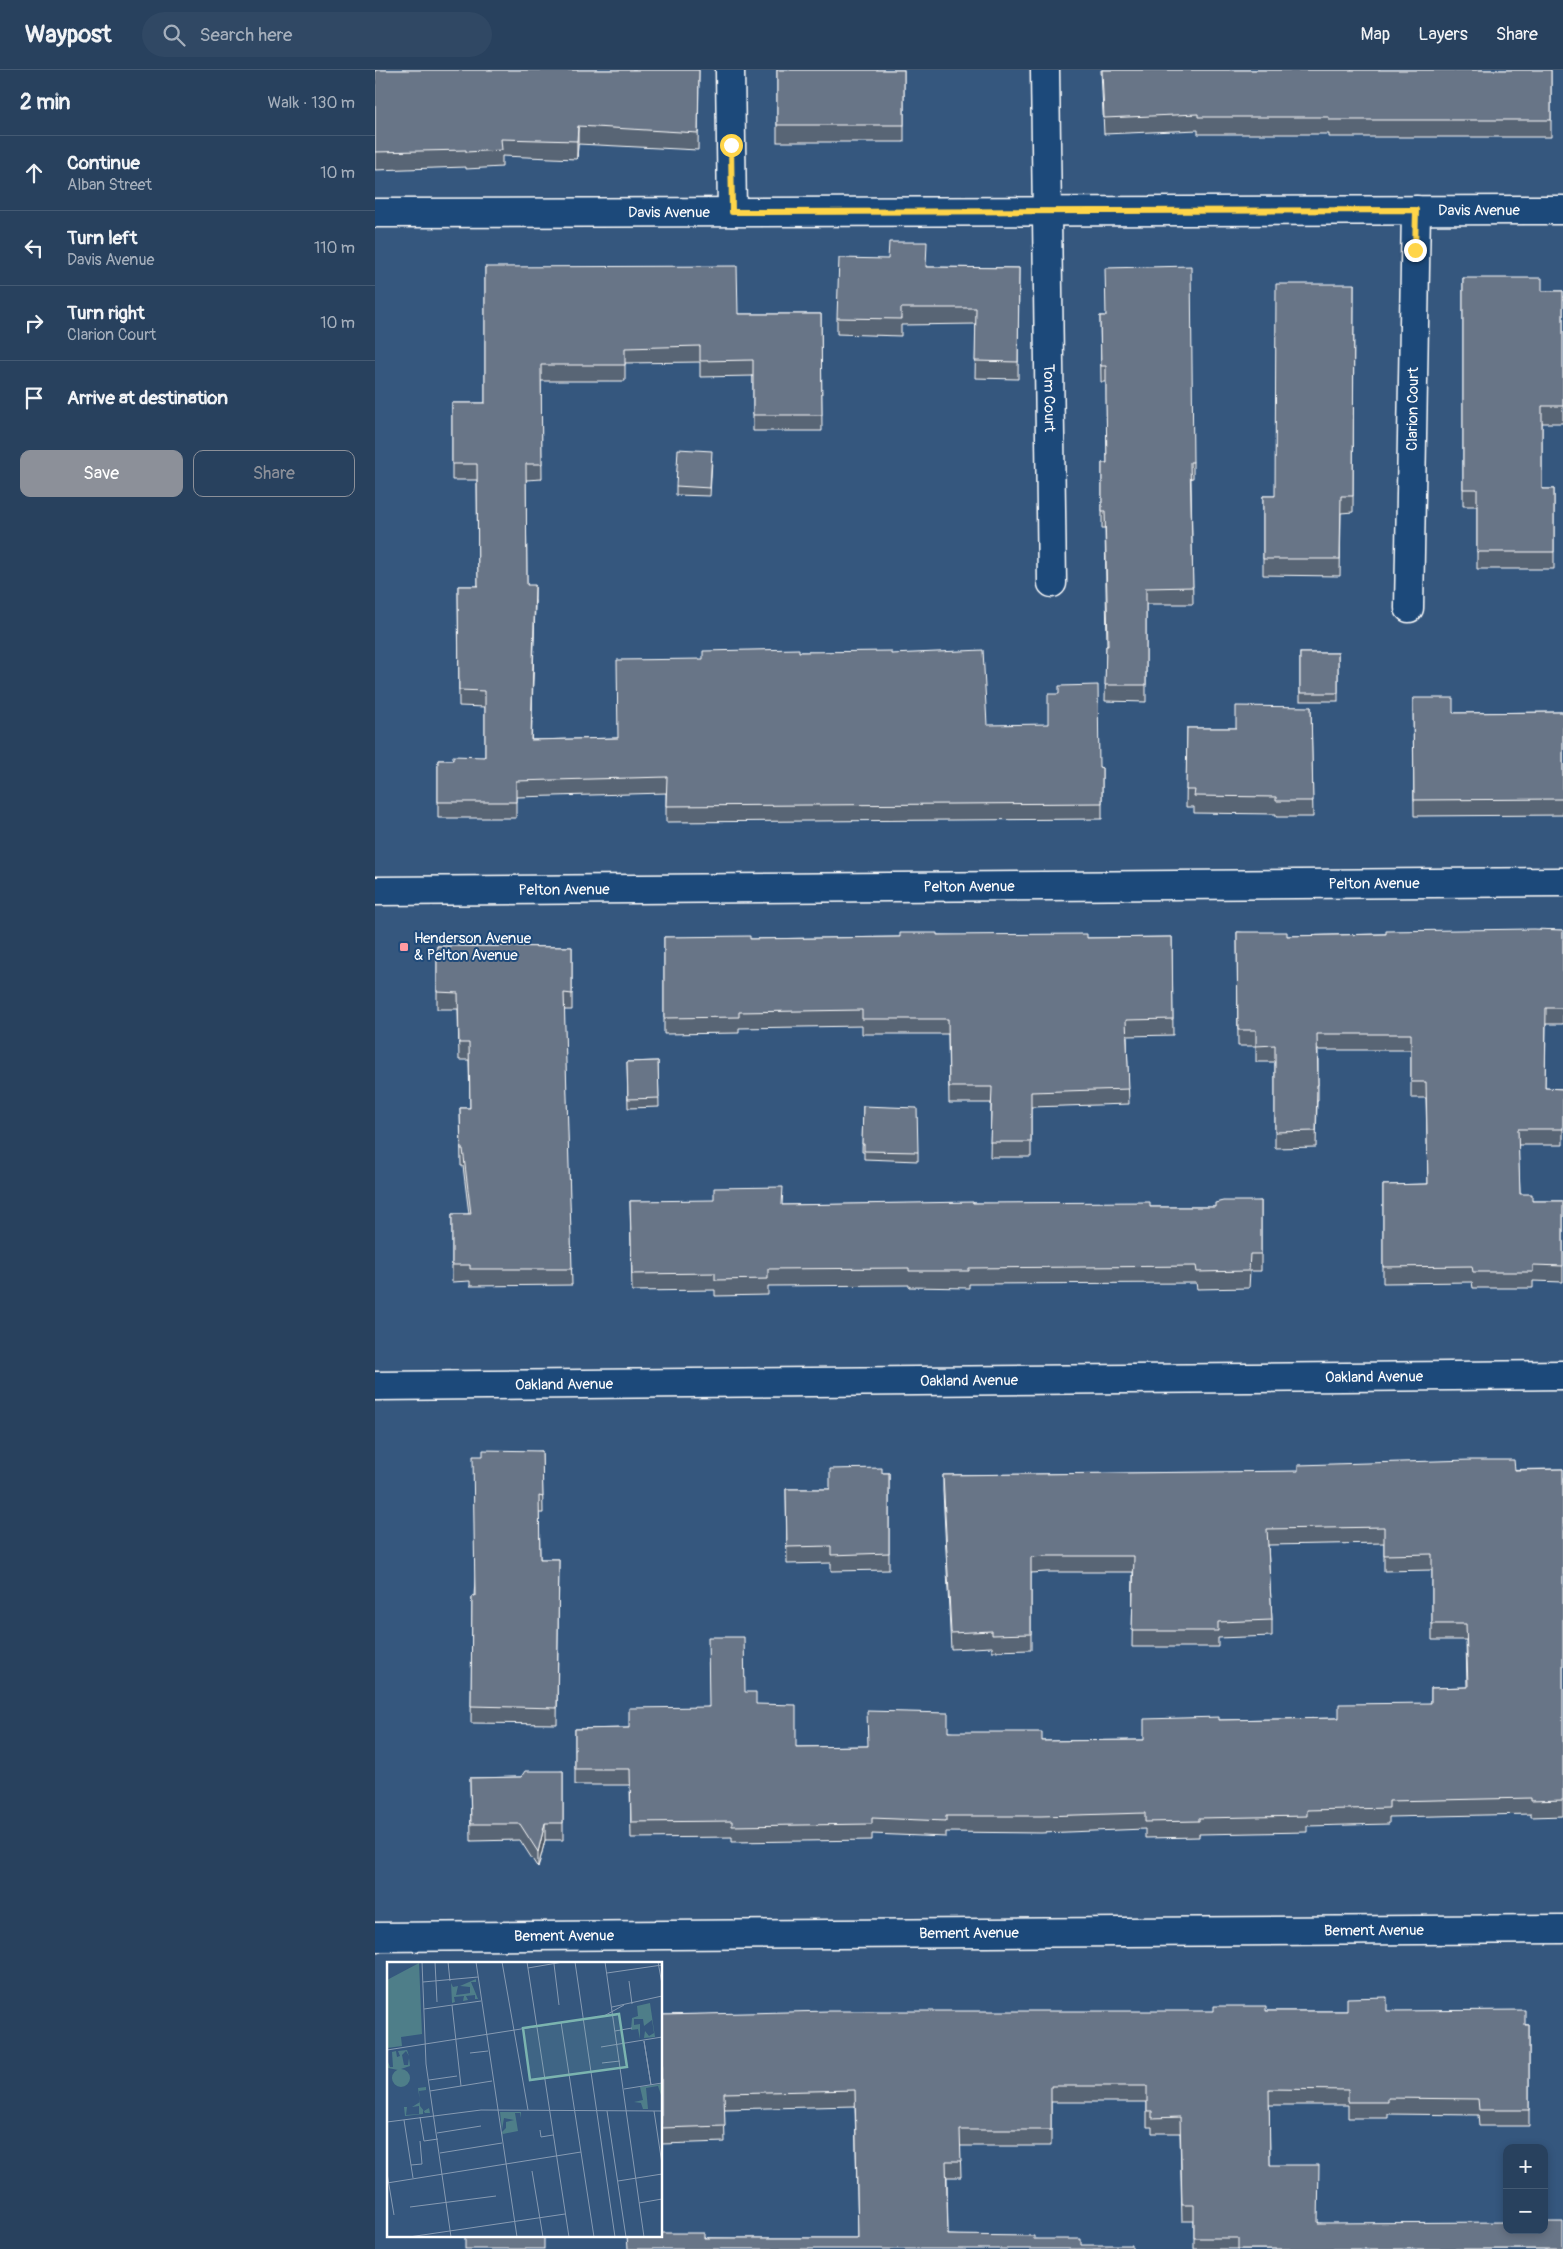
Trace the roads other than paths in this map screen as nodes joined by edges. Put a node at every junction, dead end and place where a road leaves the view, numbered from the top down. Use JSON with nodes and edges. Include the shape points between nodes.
{"nodes":[{"id":1,"x":730,"y":70,"type":"edge"},
{"id":2,"x":1045,"y":70,"type":"edge"},
{"id":3,"x":1416,"y":210,"type":"junction"},
{"id":4,"x":1563,"y":210,"type":"edge"},
{"id":5,"x":1047,"y":211,"type":"junction"},
{"id":6,"x":732,"y":212,"type":"junction"},
{"id":7,"x":375,"y":214,"type":"edge"},
{"id":8,"x":1052,"y":583,"type":"dead end"},
{"id":9,"x":1409,"y":608,"type":"dead end"},
{"id":10,"x":1563,"y":882,"type":"edge"},
{"id":11,"x":375,"y":891,"type":"edge"},
{"id":12,"x":1563,"y":1376,"type":"edge"},
{"id":13,"x":375,"y":1386,"type":"edge"},
{"id":14,"x":1563,"y":1929,"type":"edge"},
{"id":15,"x":375,"y":1937,"type":"edge"}],
"edges":[{"from":1,"to":6,"type":"street"},
{"from":2,"to":5,"type":"street","name":"Tom Court"},
{"from":3,"to":4,"type":"street","name":"Davis Avenue"},
{"from":3,"to":5,"type":"street","name":"Davis Avenue"},
{"from":3,"to":9,"type":"street","name":"Clarion Court"},
{"from":5,"to":6,"type":"street","name":"Davis Avenue"},
{"from":5,"to":8,"type":"street","name":"Tom Court"},
{"from":6,"to":7,"type":"street","name":"Davis Avenue"},
{"from":10,"to":11,"type":"street","name":"Pelton Avenue"},
{"from":12,"to":13,"type":"street","name":"Oakland Avenue"},
{"from":14,"to":15,"type":"street","name":"Bement Avenue"}]}
